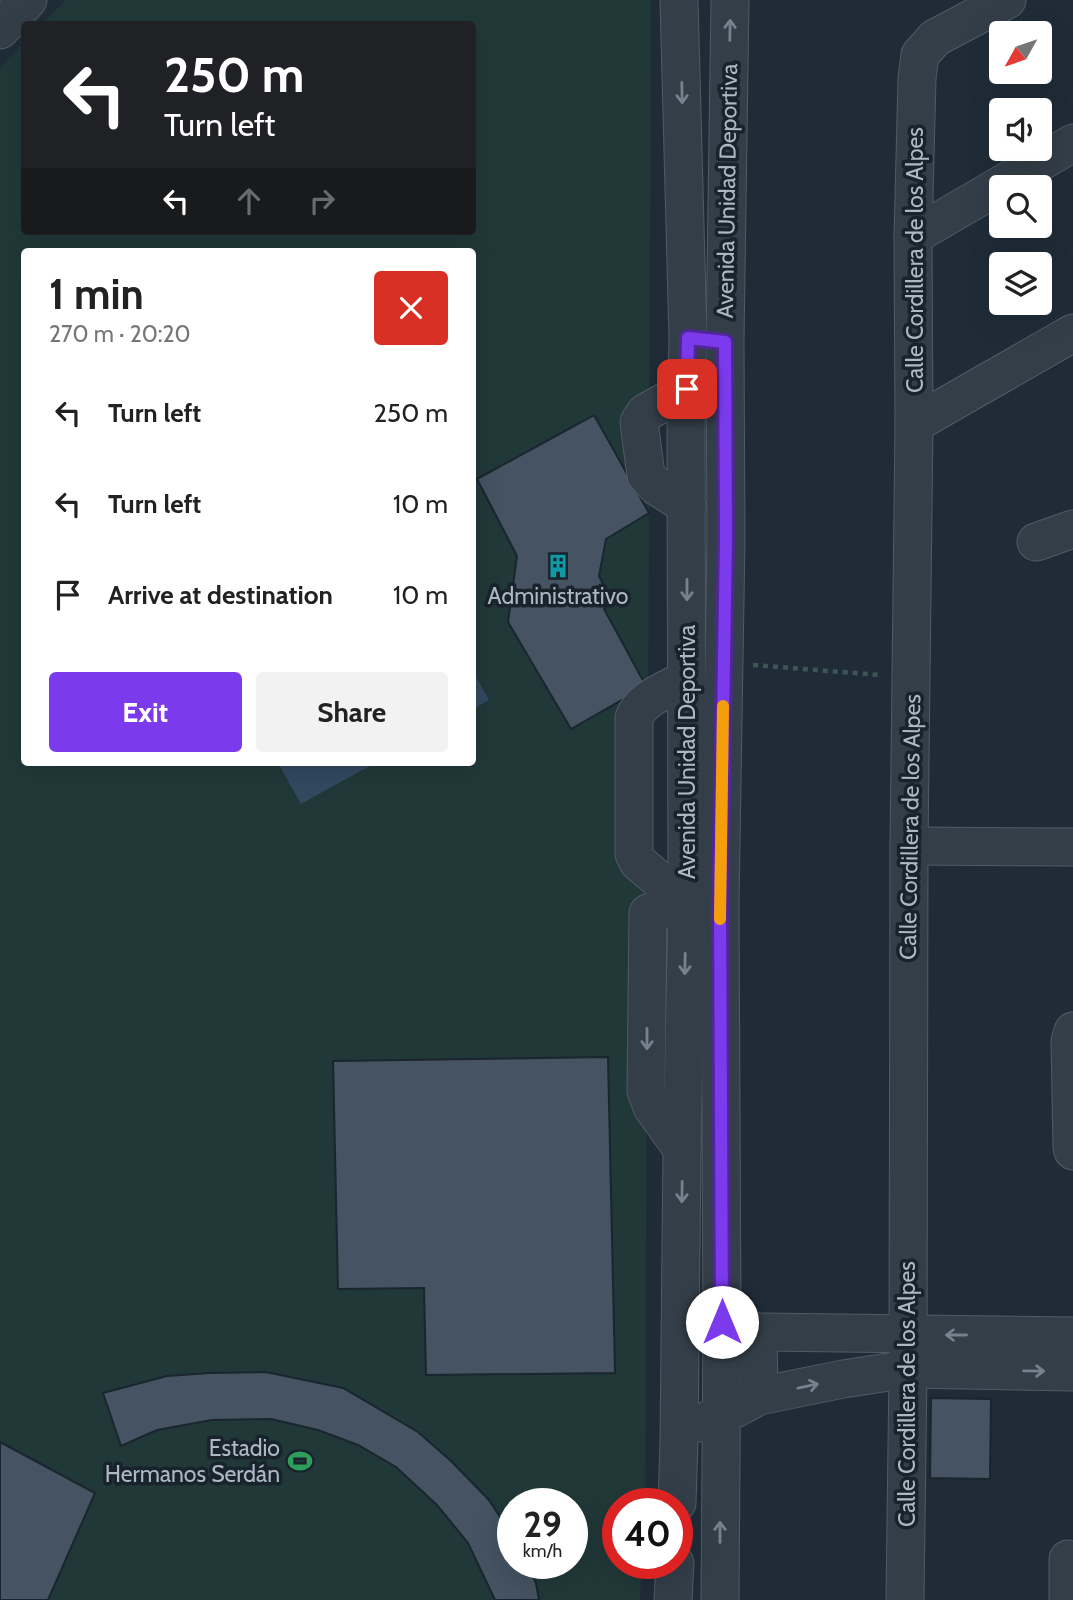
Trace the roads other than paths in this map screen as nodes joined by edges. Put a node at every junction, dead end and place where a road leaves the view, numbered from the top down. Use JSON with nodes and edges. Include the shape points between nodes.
{"nodes":[{"id":1,"x":28,"y":0,"type":"edge"},
{"id":2,"x":679,"y":0,"type":"edge"},
{"id":3,"x":730,"y":0,"type":"edge"},
{"id":4,"x":1007,"y":0,"type":"edge"},
{"id":5,"x":0,"y":30,"type":"edge"},
{"id":6,"x":1073,"y":143,"type":"edge"},
{"id":7,"x":913,"y":236,"type":"junction"},
{"id":8,"x":1073,"y":333,"type":"edge"},
{"id":9,"x":688,"y":338,"type":"junction"},
{"id":10,"x":725,"y":342,"type":"junction"},
{"id":11,"x":687,"y":389,"type":"junction"},
{"id":12,"x":914,"y":424,"type":"junction"},
{"id":13,"x":686,"y":430,"type":"junction"},
{"id":14,"x":726,"y":435,"type":"junction"},
{"id":15,"x":687,"y":521,"type":"junction"},
{"id":16,"x":1073,"y":528,"type":"edge"},
{"id":17,"x":726,"y":538,"type":"junction"},
{"id":18,"x":1036,"y":542,"type":"dead end"},
{"id":19,"x":686,"y":679,"type":"junction"},
{"id":20,"x":909,"y":846,"type":"junction"},
{"id":21,"x":1073,"y":847,"type":"edge"},
{"id":22,"x":703,"y":904,"type":"junction"},
{"id":23,"x":1073,"y":1031,"type":"edge"},
{"id":24,"x":1073,"y":1151,"type":"edge"},
{"id":25,"x":680,"y":1302,"type":"junction"},
{"id":26,"x":722,"y":1322,"type":"junction"},
{"id":27,"x":758,"y":1332,"type":"junction"},
{"id":28,"x":1073,"y":1336,"type":"edge"},
{"id":29,"x":908,"y":1352,"type":"junction"},
{"id":30,"x":1073,"y":1371,"type":"edge"},
{"id":31,"x":759,"y":1396,"type":"junction"},
{"id":32,"x":720,"y":1414,"type":"junction"},
{"id":33,"x":679,"y":1441,"type":"junction"},
{"id":34,"x":677,"y":1488,"type":"edge"},
{"id":35,"x":1068,"y":1559,"type":"dead end"},
{"id":36,"x":674,"y":1579,"type":"edge"},
{"id":37,"x":673,"y":1600,"type":"edge"},
{"id":38,"x":720,"y":1600,"type":"edge"},
{"id":39,"x":905,"y":1600,"type":"edge"},
{"id":40,"x":1068,"y":1600,"type":"edge"}],
"edges":[{"from":1,"to":5,"type":"street"},
{"from":2,"to":9,"type":"street","name":"Avenida Unidad Deportiva","one_way":true},
{"from":10,"to":3,"type":"street","name":"Avenida Unidad Deportiva","one_way":true},
{"from":4,"to":7,"type":"street","name":"Calle Cordillera de los Alpes","via":[[935,38],[920,55]]},
{"from":6,"to":7,"type":"street"},
{"from":7,"to":12,"type":"street","name":"Calle Cordillera de los Alpes"},
{"from":8,"to":12,"type":"street"},
{"from":9,"to":10,"type":"street"},
{"from":9,"to":11,"type":"street","name":"Avenida Unidad Deportiva"},
{"from":10,"to":14,"type":"street","name":"Avenida Unidad Deportiva"},
{"from":11,"to":13,"type":"street","name":"Avenida Unidad Deportiva"},
{"from":11,"to":15,"type":"street","via":[[645,413],[639,422],[646,475]]},
{"from":12,"to":20,"type":"street","name":"Calle Cordillera de los Alpes"},
{"from":13,"to":14,"type":"street"},
{"from":13,"to":15,"type":"street","name":"Avenida Unidad Deportiva"},
{"from":14,"to":17,"type":"street","name":"Avenida Unidad Deportiva"},
{"from":15,"to":17,"type":"street"},
{"from":15,"to":19,"type":"street","name":"Avenida Unidad Deportiva","one_way":true},
{"from":16,"to":18,"type":"street"},
{"from":17,"to":22,"type":"street","name":"Avenida Unidad Deportiva","via":[[724,663]]},
{"from":19,"to":22,"type":"street","name":"Avenida Unidad Deportiva"},
{"from":19,"to":22,"type":"street","via":[[636,710],[634,854],[648,871]]},
{"from":20,"to":21,"type":"street"},
{"from":20,"to":29,"type":"street","name":"Calle Cordillera de los Alpes"},
{"from":22,"to":25,"type":"street","name":"Avenida Unidad Deportiva","one_way":true,"via":[[682,1149]]},
{"from":22,"to":26,"type":"street","name":"Avenida Unidad Deportiva"},
{"from":23,"to":24,"type":"street"},
{"from":25,"to":26,"type":"street","via":[[694,1313]]},
{"from":25,"to":33,"type":"street","name":"Avenida Unidad Deportiva"},
{"from":26,"to":27,"type":"street"},
{"from":26,"to":32,"type":"street","name":"Avenida Unidad Deportiva"},
{"from":27,"to":29,"type":"street"},
{"from":27,"to":31,"type":"street"},
{"from":28,"to":29,"type":"street","one_way":true},
{"from":29,"to":30,"type":"street","one_way":true},
{"from":31,"to":29,"type":"street","one_way":true,"via":[[843,1379]]},
{"from":29,"to":39,"type":"street","name":"Calle Cordillera de los Alpes"},
{"from":31,"to":32,"type":"street"},
{"from":32,"to":33,"type":"street"},
{"from":38,"to":32,"type":"street","name":"Avenida Unidad Deportiva","one_way":true},
{"from":33,"to":34,"type":"street","name":"Avenida Unidad Deportiva"},
{"from":35,"to":40,"type":"street"},
{"from":36,"to":37,"type":"street"}]}
